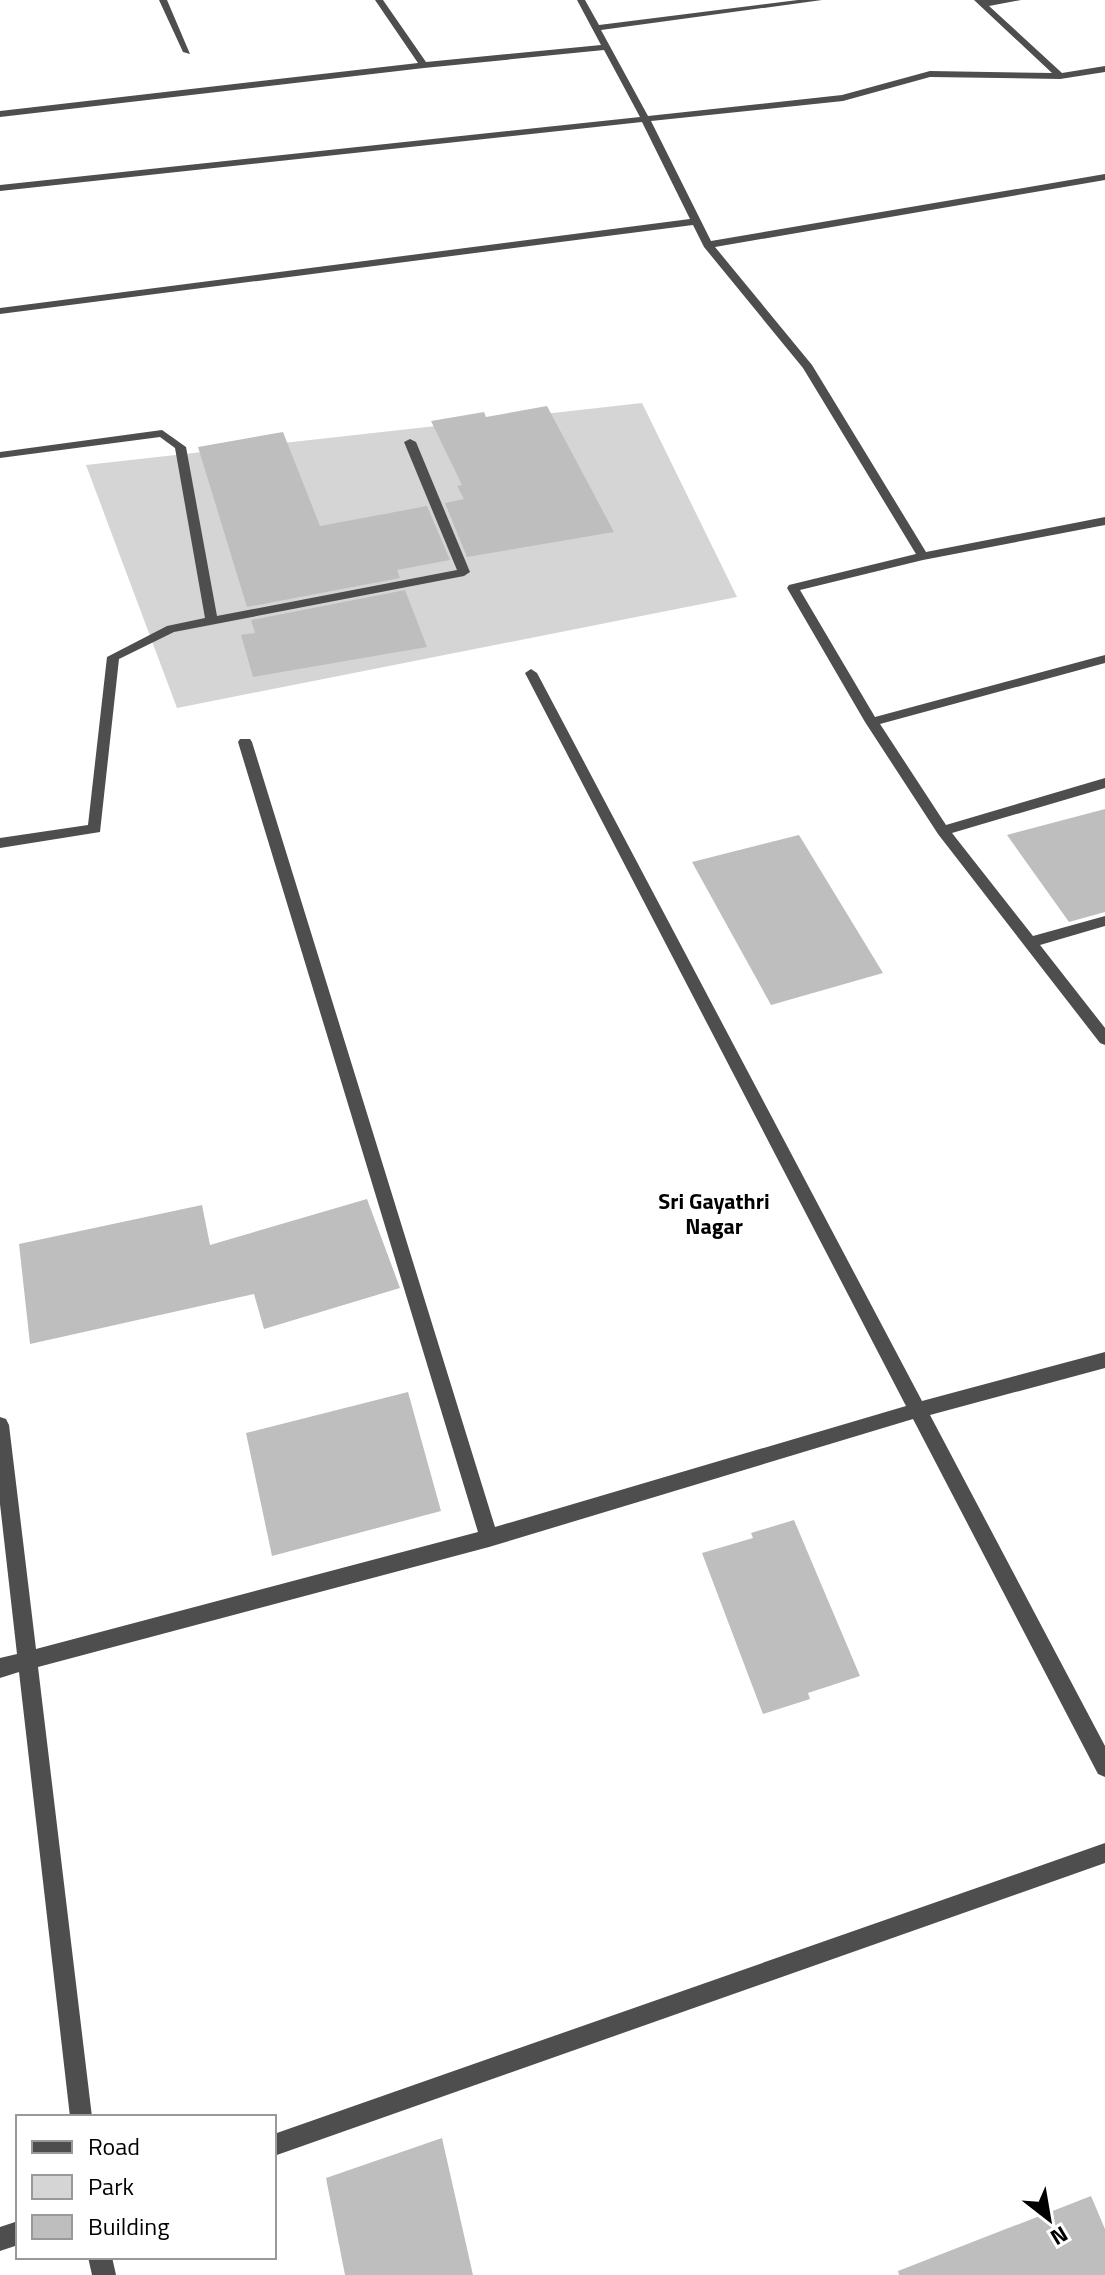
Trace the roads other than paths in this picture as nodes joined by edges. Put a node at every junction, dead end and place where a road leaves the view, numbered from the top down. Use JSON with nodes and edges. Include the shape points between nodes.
{"nodes":[{"id":1,"x":163,"y":0,"type":"edge"},
{"id":2,"x":379,"y":0,"type":"edge"},
{"id":3,"x":581,"y":0,"type":"edge"},
{"id":4,"x":818,"y":0,"type":"edge"},
{"id":5,"x":1017,"y":0,"type":"edge"},
{"id":6,"x":980,"y":2,"type":"edge"},
{"id":7,"x":595,"y":28,"type":"junction"},
{"id":8,"x":605,"y":47,"type":"junction"},
{"id":9,"x":187,"y":52,"type":"dead end"},
{"id":10,"x":424,"y":65,"type":"junction"},
{"id":11,"x":1105,"y":69,"type":"edge"},
{"id":12,"x":1060,"y":76,"type":"junction"},
{"id":13,"x":0,"y":114,"type":"edge"},
{"id":14,"x":646,"y":120,"type":"junction"},
{"id":15,"x":1105,"y":177,"type":"edge"},
{"id":16,"x":0,"y":188,"type":"edge"},
{"id":17,"x":694,"y":222,"type":"junction"},
{"id":18,"x":708,"y":245,"type":"junction"},
{"id":19,"x":0,"y":311,"type":"edge"},
{"id":20,"x":410,"y":442,"type":"dead end"},
{"id":21,"x":0,"y":455,"type":"edge"},
{"id":22,"x":1105,"y":521,"type":"edge"},
{"id":23,"x":923,"y":556,"type":"junction"},
{"id":24,"x":212,"y":621,"type":"junction"},
{"id":25,"x":1105,"y":659,"type":"edge"},
{"id":26,"x":531,"y":673,"type":"dead end"},
{"id":27,"x":872,"y":722,"type":"junction"},
{"id":28,"x":245,"y":742,"type":"dead end"},
{"id":29,"x":1105,"y":783,"type":"edge"},
{"id":30,"x":943,"y":831,"type":"junction"},
{"id":31,"x":0,"y":843,"type":"edge"},
{"id":32,"x":1105,"y":921,"type":"edge"},
{"id":33,"x":1029,"y":942,"type":"junction"},
{"id":34,"x":1105,"y":1039,"type":"edge"},
{"id":35,"x":1105,"y":1360,"type":"edge"},
{"id":36,"x":918,"y":1410,"type":"junction"},
{"id":37,"x":0,"y":1425,"type":"edge"},
{"id":38,"x":489,"y":1538,"type":"junction"},
{"id":39,"x":27,"y":1660,"type":"junction"},
{"id":40,"x":0,"y":1668,"type":"edge"},
{"id":41,"x":1105,"y":1767,"type":"edge"},
{"id":42,"x":1105,"y":1853,"type":"edge"},
{"id":43,"x":81,"y":2115,"type":"edge"},
{"id":44,"x":276,"y":2144,"type":"edge"}],
"edges":[{"from":1,"to":9,"type":"street"},
{"from":2,"to":10,"type":"street"},
{"from":3,"to":7,"type":"street"},
{"from":4,"to":7,"type":"street"},
{"from":5,"to":6,"type":"street"},
{"from":6,"to":12,"type":"street"},
{"from":7,"to":8,"type":"street"},
{"from":8,"to":10,"type":"street"},
{"from":8,"to":14,"type":"street"},
{"from":10,"to":13,"type":"street"},
{"from":11,"to":12,"type":"street"},
{"from":12,"to":14,"type":"street","via":[[930,74],[843,98]]},
{"from":14,"to":16,"type":"street"},
{"from":14,"to":17,"type":"street"},
{"from":15,"to":18,"type":"street"},
{"from":17,"to":18,"type":"street"},
{"from":17,"to":19,"type":"street"},
{"from":18,"to":23,"type":"street","via":[[808,367]]},
{"from":20,"to":24,"type":"street","via":[[464,572]]},
{"from":21,"to":24,"type":"street","via":[[162,433],[180,447]]},
{"from":22,"to":23,"type":"street"},
{"from":23,"to":27,"type":"street","via":[[793,588]]},
{"from":24,"to":31,"type":"street","via":[[171,629],[113,657],[95,829]]},
{"from":25,"to":27,"type":"street"},
{"from":26,"to":36,"type":"street"},
{"from":27,"to":30,"type":"street"},
{"from":28,"to":38,"type":"street"},
{"from":29,"to":30,"type":"street"},
{"from":30,"to":33,"type":"street"},
{"from":32,"to":33,"type":"street"},
{"from":33,"to":34,"type":"street"},
{"from":35,"to":36,"type":"street"},
{"from":36,"to":38,"type":"street"},
{"from":36,"to":41,"type":"street"},
{"from":37,"to":39,"type":"street"},
{"from":38,"to":39,"type":"street"},
{"from":39,"to":40,"type":"street"},
{"from":39,"to":43,"type":"street"},
{"from":42,"to":44,"type":"street"}]}
